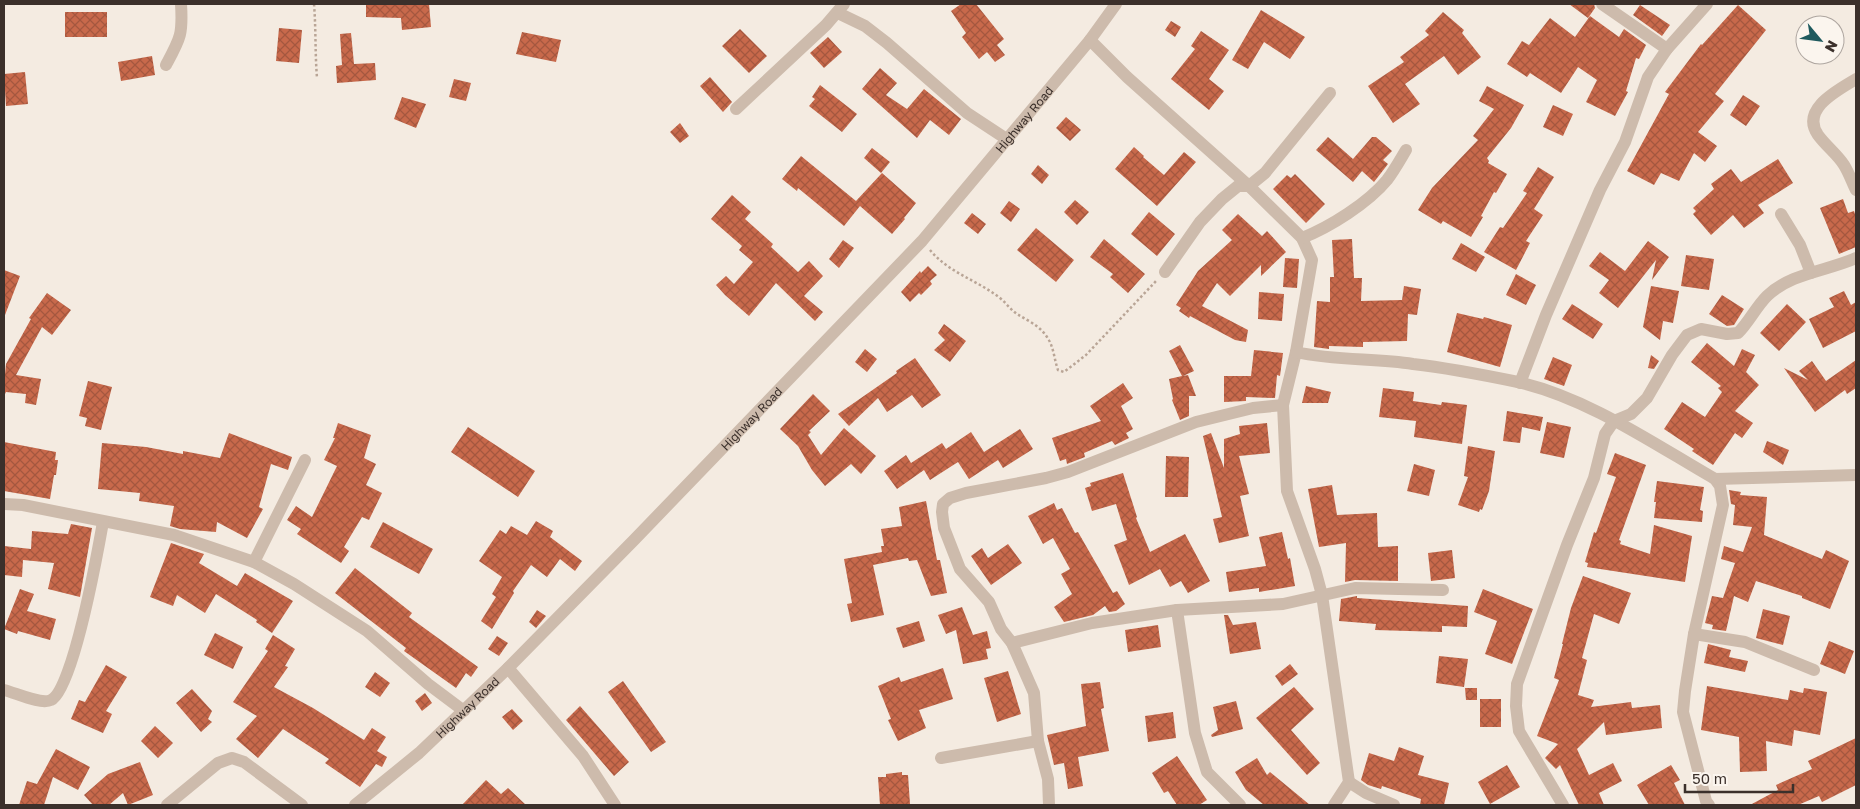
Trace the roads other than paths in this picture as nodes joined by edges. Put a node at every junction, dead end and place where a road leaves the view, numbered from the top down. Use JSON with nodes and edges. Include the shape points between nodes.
{"nodes":[{"id":1,"x":181,"y":4,"type":"edge"},
{"id":2,"x":1116,"y":4,"type":"edge"},
{"id":3,"x":1602,"y":4,"type":"edge"},
{"id":4,"x":1707,"y":4,"type":"edge"},
{"id":5,"x":841,"y":9,"type":"edge"},
{"id":6,"x":1090,"y":40,"type":"junction"},
{"id":7,"x":1667,"y":49,"type":"junction"},
{"id":8,"x":166,"y":65,"type":"dead end"},
{"id":9,"x":1856,"y":79,"type":"edge"},
{"id":10,"x":1330,"y":92,"type":"dead end"},
{"id":11,"x":736,"y":109,"type":"dead end"},
{"id":12,"x":1008,"y":140,"type":"junction"},
{"id":13,"x":1406,"y":150,"type":"dead end"},
{"id":14,"x":1249,"y":186,"type":"junction"},
{"id":15,"x":1856,"y":190,"type":"edge"},
{"id":16,"x":1781,"y":214,"type":"dead end"},
{"id":17,"x":1302,"y":238,"type":"junction"},
{"id":18,"x":1856,"y":258,"type":"edge"},
{"id":19,"x":1165,"y":272,"type":"road end"},
{"id":20,"x":1811,"y":272,"type":"junction"},
{"id":21,"x":1296,"y":352,"type":"junction"},
{"id":22,"x":1520,"y":383,"type":"junction"},
{"id":23,"x":1283,"y":405,"type":"junction"},
{"id":24,"x":1614,"y":421,"type":"junction"},
{"id":25,"x":305,"y":460,"type":"dead end"},
{"id":26,"x":1856,"y":475,"type":"edge"},
{"id":27,"x":1715,"y":479,"type":"junction"},
{"id":28,"x":4,"y":504,"type":"edge"},
{"id":29,"x":103,"y":522,"type":"junction"},
{"id":30,"x":254,"y":562,"type":"junction"},
{"id":31,"x":1444,"y":590,"type":"dead end"},
{"id":32,"x":1322,"y":595,"type":"junction"},
{"id":33,"x":1177,"y":610,"type":"junction"},
{"id":34,"x":1694,"y":634,"type":"junction"},
{"id":35,"x":1012,"y":643,"type":"junction"},
{"id":36,"x":508,"y":668,"type":"junction"},
{"id":37,"x":1814,"y":670,"type":"dead end"},
{"id":38,"x":4,"y":690,"type":"edge"},
{"id":39,"x":464,"y":711,"type":"junction"},
{"id":40,"x":1038,"y":741,"type":"junction"},
{"id":41,"x":940,"y":758,"type":"dead end"},
{"id":42,"x":1348,"y":782,"type":"junction"},
{"id":43,"x":362,"y":803,"type":"edge"},
{"id":44,"x":167,"y":805,"type":"edge"},
{"id":45,"x":302,"y":805,"type":"edge"},
{"id":46,"x":615,"y":805,"type":"edge"},
{"id":47,"x":1048,"y":805,"type":"edge"},
{"id":48,"x":1240,"y":805,"type":"edge"},
{"id":49,"x":1334,"y":805,"type":"edge"},
{"id":50,"x":1394,"y":805,"type":"edge"},
{"id":51,"x":1563,"y":805,"type":"edge"},
{"id":52,"x":1709,"y":805,"type":"edge"}],
"edges":[{"from":1,"to":8,"type":"street","via":[[180,39]]},
{"from":2,"to":6,"type":"street","name":"Highway Road"},
{"from":3,"to":7,"type":"street"},
{"from":4,"to":7,"type":"street"},
{"from":5,"to":11,"type":"street"},
{"from":5,"to":12,"type":"street","via":[[887,43],[968,113]]},
{"from":6,"to":12,"type":"street","name":"Highway Road"},
{"from":6,"to":14,"type":"street"},
{"from":7,"to":22,"type":"street","via":[[1648,77],[1625,142],[1600,190]]},
{"from":9,"to":15,"type":"street","via":[[1830,94],[1817,108],[1814,127],[1818,136],[1844,164]]},
{"from":10,"to":14,"type":"street","via":[[1265,173]]},
{"from":12,"to":36,"type":"street","name":"Highway Road","via":[[922,241]]},
{"from":13,"to":17,"type":"street","via":[[1386,180],[1360,204]]},
{"from":14,"to":17,"type":"street"},
{"from":14,"to":19,"type":"street","via":[[1238,186],[1222,199],[1200,222]]},
{"from":16,"to":20,"type":"street","via":[[1800,245]]},
{"from":17,"to":21,"type":"street","via":[[1312,260]]},
{"from":18,"to":20,"type":"street","via":[[1837,267]]},
{"from":20,"to":24,"type":"street","via":[[1767,296],[1738,333],[1700,329],[1687,335],[1647,398],[1631,414]]},
{"from":21,"to":22,"type":"street","via":[[1317,357],[1413,364]]},
{"from":21,"to":23,"type":"street"},
{"from":22,"to":24,"type":"street","via":[[1568,398]]},
{"from":23,"to":32,"type":"street","via":[[1287,491]]},
{"from":23,"to":35,"type":"street","via":[[1253,408],[1196,422],[1068,472],[966,493],[943,504],[944,528],[960,570],[988,602]]},
{"from":24,"to":27,"type":"street"},
{"from":24,"to":51,"type":"street","via":[[1605,434],[1594,478],[1517,684],[1519,731]]},
{"from":25,"to":30,"type":"street"},
{"from":26,"to":27,"type":"street"},
{"from":27,"to":34,"type":"street","via":[[1720,486],[1723,505]]},
{"from":28,"to":29,"type":"street"},
{"from":29,"to":30,"type":"street","via":[[174,535]]},
{"from":29,"to":38,"type":"street","via":[[89,597],[70,668],[60,692],[45,702]]},
{"from":30,"to":39,"type":"street","via":[[367,631]]},
{"from":31,"to":32,"type":"street","via":[[1355,588]]},
{"from":32,"to":33,"type":"street","via":[[1283,604]]},
{"from":32,"to":42,"type":"street"},
{"from":33,"to":35,"type":"street","via":[[1092,623]]},
{"from":33,"to":48,"type":"street","via":[[1195,732],[1207,772]]},
{"from":34,"to":37,"type":"street","via":[[1745,642]]},
{"from":34,"to":52,"type":"street","via":[[1684,712]]},
{"from":35,"to":40,"type":"street","via":[[1034,693]]},
{"from":36,"to":39,"type":"street","name":"Highway Road"},
{"from":36,"to":46,"type":"street","via":[[582,756]]},
{"from":39,"to":43,"type":"street","name":"Highway Road"},
{"from":40,"to":41,"type":"street"},
{"from":40,"to":47,"type":"street","via":[[1048,779]]},
{"from":42,"to":49,"type":"street"},
{"from":42,"to":50,"type":"street"},
{"from":44,"to":45,"type":"street","via":[[218,763],[232,758],[244,762]]}]}
